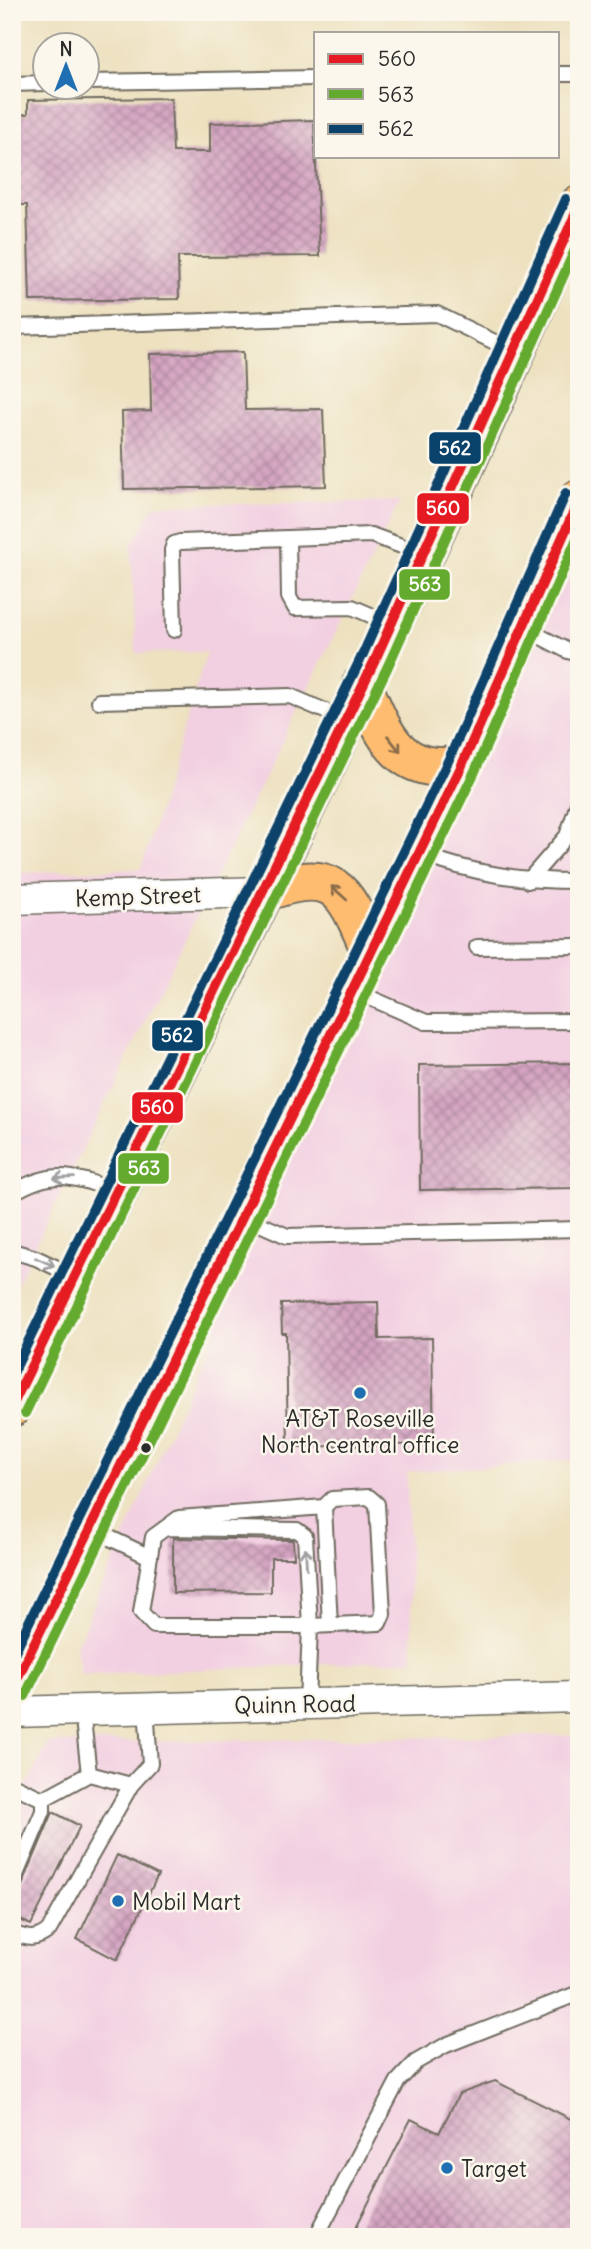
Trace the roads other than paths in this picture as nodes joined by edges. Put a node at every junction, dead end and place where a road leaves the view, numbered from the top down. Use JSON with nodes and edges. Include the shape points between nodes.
{"nodes":[{"id":1,"x":560,"y":74,"type":"edge"},
{"id":2,"x":579,"y":74,"type":"edge"},
{"id":3,"x":314,"y":78,"type":"edge"},
{"id":4,"x":102,"y":82,"type":"edge"},
{"id":5,"x":32,"y":83,"type":"edge"},
{"id":6,"x":12,"y":84,"type":"edge"},
{"id":7,"x":579,"y":205,"type":"edge"},
{"id":8,"x":12,"y":327,"type":"edge"},
{"id":9,"x":517,"y":352,"type":"junction"},
{"id":10,"x":577,"y":507,"type":"edge"},
{"id":11,"x":288,"y":538,"type":"junction"},
{"id":12,"x":423,"y":554,"type":"junction"},
{"id":13,"x":390,"y":623,"type":"junction"},
{"id":14,"x":523,"y":627,"type":"junction"},
{"id":15,"x":174,"y":630,"type":"dead end"},
{"id":16,"x":579,"y":654,"type":"edge"},
{"id":17,"x":362,"y":684,"type":"junction"},
{"id":18,"x":99,"y":701,"type":"dead end"},
{"id":19,"x":345,"y":720,"type":"junction"},
{"id":20,"x":462,"y":765,"type":"junction"},
{"id":21,"x":579,"y":802,"type":"edge"},
{"id":22,"x":419,"y":854,"type":"junction"},
{"id":23,"x":528,"y":881,"type":"junction"},
{"id":24,"x":579,"y":881,"type":"edge"},
{"id":25,"x":264,"y":892,"type":"junction"},
{"id":26,"x":12,"y":900,"type":"edge"},
{"id":27,"x":579,"y":946,"type":"edge"},
{"id":28,"x":477,"y":947,"type":"dead end"},
{"id":29,"x":371,"y":952,"type":"junction"},
{"id":30,"x":353,"y":990,"type":"junction"},
{"id":31,"x":579,"y":1021,"type":"edge"},
{"id":32,"x":117,"y":1192,"type":"junction"},
{"id":33,"x":12,"y":1193,"type":"edge"},
{"id":34,"x":243,"y":1217,"type":"junction"},
{"id":35,"x":579,"y":1229,"type":"edge"},
{"id":36,"x":12,"y":1251,"type":"edge"},
{"id":37,"x":76,"y":1277,"type":"junction"},
{"id":38,"x":12,"y":1407,"type":"edge"},
{"id":39,"x":324,"y":1507,"type":"junction"},
{"id":40,"x":165,"y":1528,"type":"junction"},
{"id":41,"x":91,"y":1529,"type":"junction"},
{"id":42,"x":150,"y":1557,"type":"junction"},
{"id":43,"x":330,"y":1625,"type":"junction"},
{"id":44,"x":310,"y":1626,"type":"junction"},
{"id":45,"x":12,"y":1690,"type":"edge"},
{"id":46,"x":579,"y":1697,"type":"edge"},
{"id":47,"x":307,"y":1704,"type":"junction"},
{"id":48,"x":146,"y":1708,"type":"junction"},
{"id":49,"x":82,"y":1710,"type":"junction"},
{"id":50,"x":12,"y":1712,"type":"edge"},
{"id":51,"x":89,"y":1774,"type":"junction"},
{"id":52,"x":12,"y":1785,"type":"edge"},
{"id":53,"x":131,"y":1785,"type":"junction"},
{"id":54,"x":43,"y":1799,"type":"junction"},
{"id":55,"x":12,"y":1884,"type":"edge"},
{"id":56,"x":12,"y":1933,"type":"edge"},
{"id":57,"x":579,"y":1993,"type":"edge"},
{"id":58,"x":316,"y":2237,"type":"edge"}],
"edges":[{"from":1,"to":2,"type":"lane"},
{"from":3,"to":4,"type":"lane"},
{"from":5,"to":6,"type":"lane"},
{"from":7,"to":9,"type":"main road"},
{"from":8,"to":9,"type":"lane","via":[[437,314]]},
{"from":9,"to":12,"type":"main road"},
{"from":10,"to":14,"type":"main road"},
{"from":11,"to":12,"type":"lane","via":[[371,535]]},
{"from":11,"to":13,"type":"lane","via":[[289,597],[295,608],[352,607]]},
{"from":11,"to":15,"type":"lane","via":[[174,544]]},
{"from":12,"to":13,"type":"main road"},
{"from":13,"to":17,"type":"main road"},
{"from":14,"to":16,"type":"lane"},
{"from":14,"to":20,"type":"main road"},
{"from":17,"to":19,"type":"main road"},
{"from":17,"to":20,"type":"main road","one_way":true,"via":[[378,722],[407,760],[438,770]]},
{"from":18,"to":19,"type":"lane","via":[[290,696]]},
{"from":19,"to":25,"type":"main road"},
{"from":20,"to":22,"type":"main road"},
{"from":21,"to":23,"type":"lane","via":[[567,836]]},
{"from":22,"to":23,"type":"lane","via":[[466,870]]},
{"from":22,"to":29,"type":"main road"},
{"from":23,"to":24,"type":"lane"},
{"from":25,"to":26,"type":"street","name":"Kemp Street"},
{"from":29,"to":25,"type":"main road","one_way":true,"via":[[351,906],[337,888],[317,880],[295,881]]},
{"from":25,"to":32,"type":"main road"},
{"from":27,"to":28,"type":"lane"},
{"from":29,"to":30,"type":"main road"},
{"from":30,"to":31,"type":"lane","via":[[426,1022]]},
{"from":30,"to":34,"type":"main road"},
{"from":32,"to":33,"type":"lane","one_way":true,"via":[[76,1177],[36,1179]]},
{"from":32,"to":37,"type":"main road"},
{"from":34,"to":35,"type":"lane","via":[[287,1236]]},
{"from":34,"to":41,"type":"main road"},
{"from":36,"to":37,"type":"lane","one_way":true},
{"from":37,"to":38,"type":"main road"},
{"from":39,"to":40,"type":"lane","via":[[179,1518]]},
{"from":39,"to":43,"type":"lane"},
{"from":39,"to":43,"type":"lane","via":[[332,1499],[369,1497],[377,1504],[383,1615],[379,1623]]},
{"from":40,"to":42,"type":"lane","via":[[153,1537]]},
{"from":44,"to":40,"type":"lane","one_way":true,"via":[[305,1536],[297,1530]]},
{"from":41,"to":42,"type":"lane"},
{"from":41,"to":45,"type":"main road"},
{"from":42,"to":44,"type":"lane","via":[[141,1612],[154,1626]]},
{"from":43,"to":44,"type":"lane"},
{"from":44,"to":47,"type":"lane"},
{"from":46,"to":47,"type":"street","name":"Quinn Road"},
{"from":47,"to":48,"type":"street","name":"Quinn Road"},
{"from":48,"to":49,"type":"street","name":"Quinn Road"},
{"from":48,"to":53,"type":"lane","via":[[150,1764]]},
{"from":49,"to":50,"type":"street","name":"Quinn Road"},
{"from":49,"to":51,"type":"lane"},
{"from":51,"to":53,"type":"lane"},
{"from":51,"to":54,"type":"lane"},
{"from":52,"to":54,"type":"lane"},
{"from":53,"to":56,"type":"lane","via":[[49,1930],[39,1938],[27,1939]]},
{"from":54,"to":55,"type":"lane","via":[[43,1811]]},
{"from":57,"to":58,"type":"lane","via":[[446,2045],[416,2062],[398,2081]]}]}
